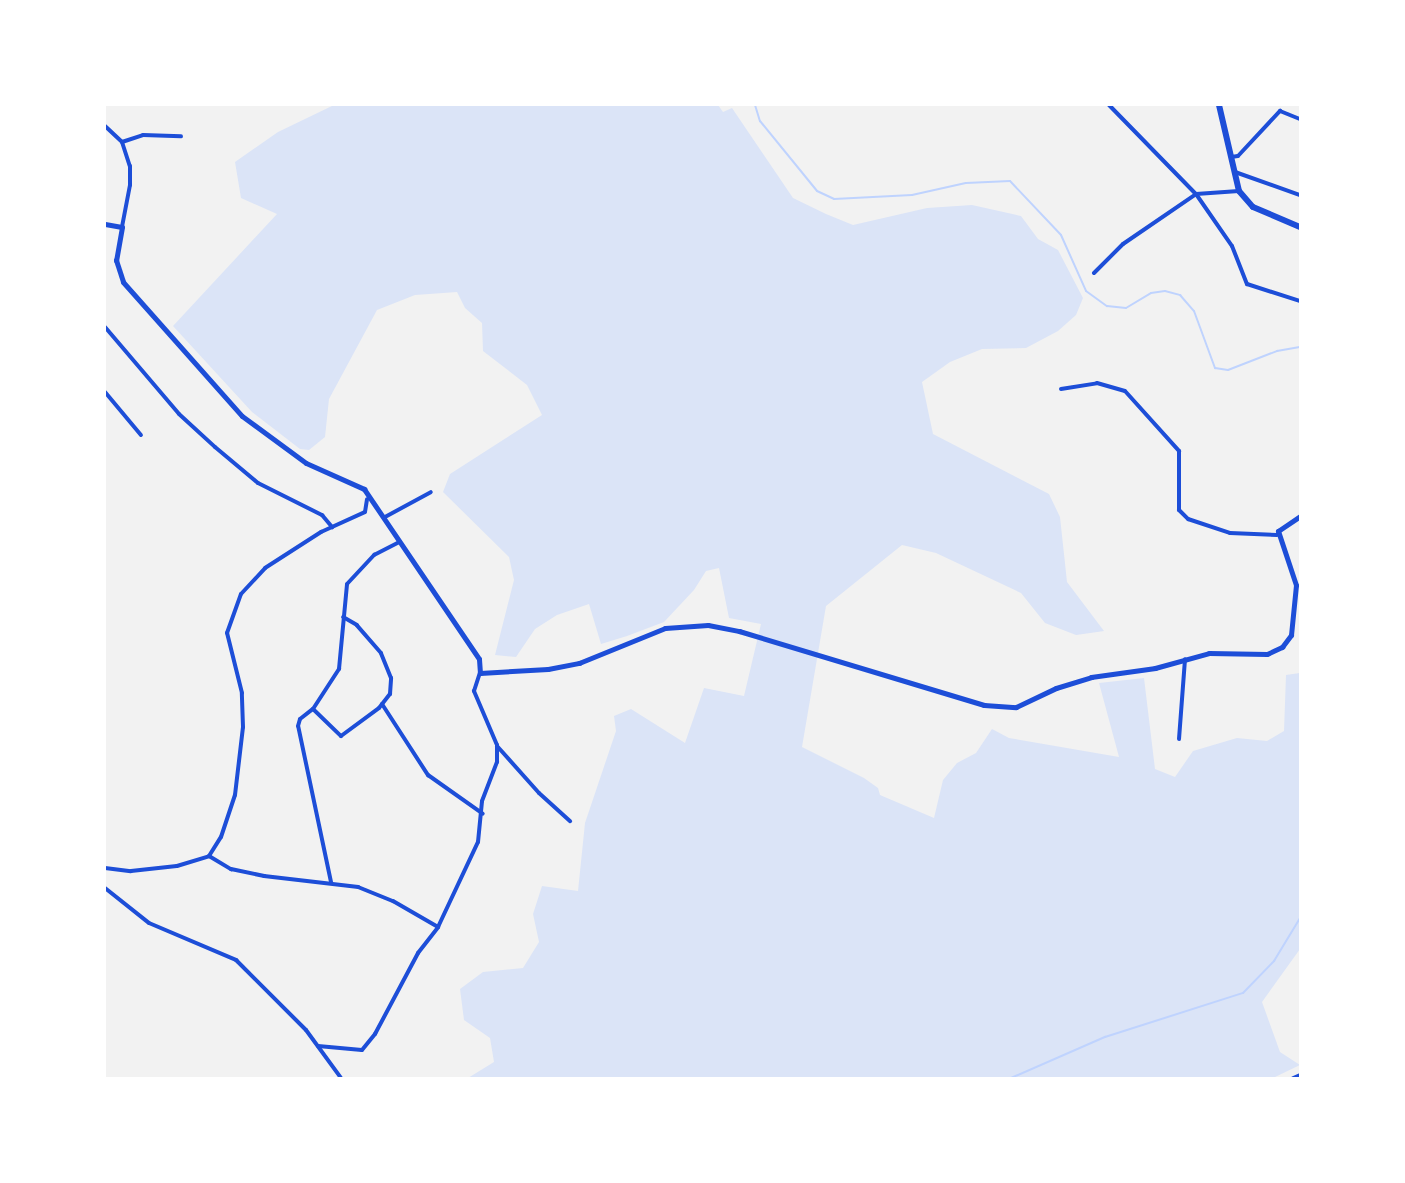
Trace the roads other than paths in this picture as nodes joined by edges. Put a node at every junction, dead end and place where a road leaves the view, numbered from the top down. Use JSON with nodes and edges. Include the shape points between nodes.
{"nodes":[{"id":1,"x":1109,"y":105,"type":"edge"},
{"id":2,"x":1219,"y":105,"type":"edge"},
{"id":3,"x":1300,"y":119,"type":"edge"},
{"id":4,"x":105,"y":126,"type":"edge"},
{"id":5,"x":181,"y":136,"type":"dead end"},
{"id":6,"x":122,"y":142,"type":"junction"},
{"id":7,"x":1230,"y":157,"type":"junction"},
{"id":8,"x":1234,"y":171,"type":"junction"},
{"id":9,"x":1239,"y":191,"type":"junction"},
{"id":10,"x":1196,"y":194,"type":"junction"},
{"id":11,"x":1300,"y":195,"type":"edge"},
{"id":12,"x":105,"y":224,"type":"edge"},
{"id":13,"x":122,"y":227,"type":"junction"},
{"id":14,"x":1300,"y":227,"type":"edge"},
{"id":15,"x":1094,"y":273,"type":"dead end"},
{"id":16,"x":1300,"y":301,"type":"edge"},
{"id":17,"x":105,"y":327,"type":"edge"},
{"id":18,"x":1061,"y":389,"type":"dead end"},
{"id":19,"x":105,"y":392,"type":"edge"},
{"id":20,"x":141,"y":435,"type":"dead end"},
{"id":21,"x":432,"y":492,"type":"dead end"},
{"id":22,"x":367,"y":499,"type":"junction"},
{"id":23,"x":1300,"y":516,"type":"edge"},
{"id":24,"x":385,"y":517,"type":"junction"},
{"id":25,"x":332,"y":527,"type":"junction"},
{"id":26,"x":1277,"y":536,"type":"junction"},
{"id":27,"x":401,"y":542,"type":"junction"},
{"id":28,"x":343,"y":618,"type":"junction"},
{"id":29,"x":1185,"y":658,"type":"junction"},
{"id":30,"x":480,"y":673,"type":"junction"},
{"id":31,"x":382,"y":704,"type":"junction"},
{"id":32,"x":314,"y":709,"type":"junction"},
{"id":33,"x":1179,"y":739,"type":"dead end"},
{"id":34,"x":497,"y":745,"type":"junction"},
{"id":35,"x":483,"y":814,"type":"junction"},
{"id":36,"x":570,"y":821,"type":"dead end"},
{"id":37,"x":209,"y":856,"type":"junction"},
{"id":38,"x":105,"y":868,"type":"edge"},
{"id":39,"x":331,"y":882,"type":"junction"},
{"id":40,"x":105,"y":888,"type":"edge"},
{"id":41,"x":438,"y":927,"type":"junction"},
{"id":42,"x":318,"y":1046,"type":"junction"},
{"id":43,"x":1300,"y":1075,"type":"edge"},
{"id":44,"x":341,"y":1078,"type":"edge"},
{"id":45,"x":1293,"y":1078,"type":"edge"}],
"edges":[{"from":1,"to":10,"type":"street"},
{"from":2,"to":7,"type":"main road"},
{"from":3,"to":7,"type":"street","via":[[1280,111],[1238,156]]},
{"from":4,"to":6,"type":"street"},
{"from":5,"to":6,"type":"street","via":[[143,135]]},
{"from":6,"to":13,"type":"street","via":[[130,166],[130,185]]},
{"from":7,"to":8,"type":"main road"},
{"from":8,"to":9,"type":"main road"},
{"from":8,"to":11,"type":"street"},
{"from":9,"to":10,"type":"street"},
{"from":9,"to":14,"type":"main road","via":[[1253,207]]},
{"from":10,"to":15,"type":"street","via":[[1123,244]]},
{"from":10,"to":16,"type":"street","via":[[1232,246],[1246,284]]},
{"from":12,"to":13,"type":"street"},
{"from":13,"to":22,"type":"street","via":[[116,260],[138,302],[242,416],[306,463],[364,489]]},
{"from":17,"to":25,"type":"street","via":[[179,414],[215,447],[258,483],[322,515]]},
{"from":18,"to":26,"type":"street","via":[[1097,383],[1125,391],[1179,451],[1179,510],[1188,519],[1230,533]]},
{"from":19,"to":20,"type":"street"},
{"from":21,"to":24,"type":"street"},
{"from":22,"to":24,"type":"street"},
{"from":22,"to":25,"type":"street","via":[[365,512]]},
{"from":23,"to":26,"type":"street","via":[[1280,527]]},
{"from":24,"to":27,"type":"street"},
{"from":25,"to":37,"type":"street","via":[[265,568],[241,594],[227,633],[242,693],[243,728],[235,795],[221,837]]},
{"from":26,"to":29,"type":"street","via":[[1296,585],[1291,635],[1282,647],[1267,654],[1209,653]]},
{"from":27,"to":28,"type":"street","via":[[374,555],[346,584]]},
{"from":27,"to":30,"type":"street","via":[[479,659]]},
{"from":28,"to":31,"type":"street","via":[[357,625],[389,666],[390,694]]},
{"from":28,"to":32,"type":"street","via":[[339,669]]},
{"from":29,"to":30,"type":"street","via":[[1155,668],[1091,677],[1005,709],[708,625],[664,627],[579,663]]},
{"from":29,"to":33,"type":"street"},
{"from":30,"to":34,"type":"street","via":[[474,691]]},
{"from":31,"to":32,"type":"street","via":[[341,735]]},
{"from":31,"to":35,"type":"street","via":[[428,775]]},
{"from":32,"to":39,"type":"street","via":[[300,719],[298,726]]},
{"from":34,"to":35,"type":"street","via":[[497,762],[482,801]]},
{"from":34,"to":36,"type":"street"},
{"from":35,"to":41,"type":"street","via":[[477,842]]},
{"from":37,"to":38,"type":"street","via":[[177,866],[131,871]]},
{"from":37,"to":39,"type":"street","via":[[231,869]]},
{"from":39,"to":41,"type":"street","via":[[358,887],[393,901]]},
{"from":40,"to":42,"type":"street","via":[[149,923],[236,960]]},
{"from":41,"to":42,"type":"street","via":[[362,1050]]},
{"from":42,"to":44,"type":"street"},
{"from":43,"to":45,"type":"street"}]}
